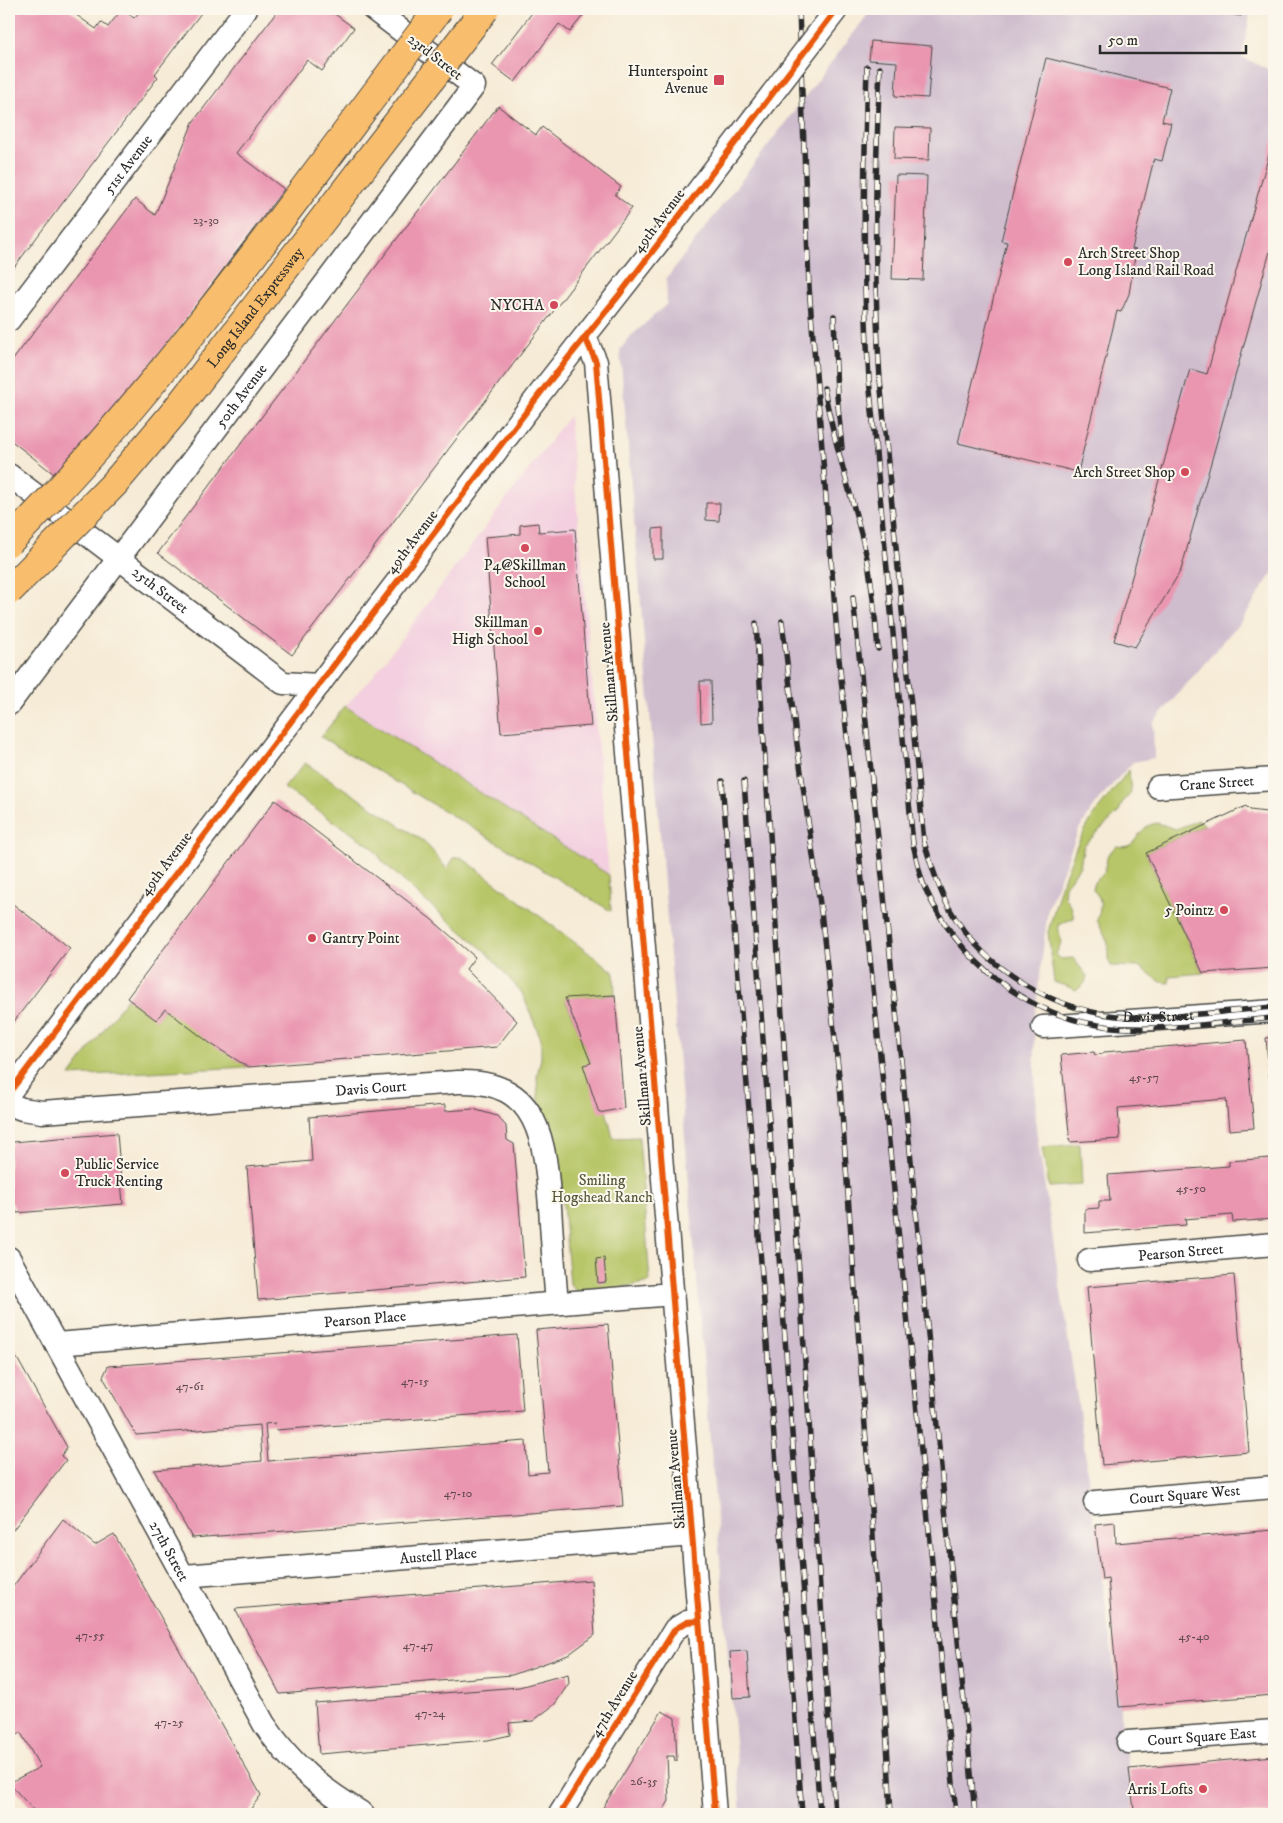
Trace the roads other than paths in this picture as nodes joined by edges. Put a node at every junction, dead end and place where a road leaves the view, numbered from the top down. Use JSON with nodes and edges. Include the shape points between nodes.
{"nodes":[{"id":1,"x":246,"y":9,"type":"edge"},
{"id":2,"x":373,"y":9,"type":"edge"},
{"id":3,"x":439,"y":9,"type":"edge"},
{"id":4,"x":485,"y":9,"type":"edge"},
{"id":5,"x":837,"y":9,"type":"edge"},
{"id":6,"x":474,"y":86,"type":"joint"},
{"id":7,"x":9,"y":320,"type":"edge"},
{"id":8,"x":585,"y":337,"type":"junction"},
{"id":9,"x":9,"y":474,"type":"edge"},
{"id":10,"x":9,"y":542,"type":"edge"},
{"id":11,"x":118,"y":558,"type":"junction"},
{"id":12,"x":9,"y":591,"type":"edge"},
{"id":13,"x":319,"y":685,"type":"junction"},
{"id":14,"x":9,"y":704,"type":"edge"},
{"id":15,"x":1274,"y":779,"type":"edge"},
{"id":16,"x":1158,"y":787,"type":"dead end"},
{"id":17,"x":1274,"y":1011,"type":"edge"},
{"id":18,"x":1043,"y":1027,"type":"dead end"},
{"id":19,"x":9,"y":1093,"type":"edge"},
{"id":20,"x":9,"y":1104,"type":"edge"},
{"id":21,"x":1274,"y":1244,"type":"edge"},
{"id":22,"x":9,"y":1258,"type":"edge"},
{"id":23,"x":1089,"y":1260,"type":"dead end"},
{"id":24,"x":673,"y":1294,"type":"junction"},
{"id":25,"x":557,"y":1303,"type":"junction"},
{"id":26,"x":56,"y":1344,"type":"junction"},
{"id":27,"x":1274,"y":1487,"type":"edge"},
{"id":28,"x":1095,"y":1502,"type":"dead end"},
{"id":29,"x":693,"y":1535,"type":"junction"},
{"id":30,"x":184,"y":1576,"type":"junction"},
{"id":31,"x":700,"y":1621,"type":"junction"},
{"id":32,"x":1274,"y":1731,"type":"edge"},
{"id":33,"x":1128,"y":1742,"type":"dead end"},
{"id":34,"x":363,"y":1814,"type":"edge"},
{"id":35,"x":560,"y":1814,"type":"edge"},
{"id":36,"x":715,"y":1814,"type":"edge"}],
"edges":[{"from":1,"to":7,"type":"street","name":"51st Avenue"},
{"from":2,"to":6,"type":"street","name":"23rd Street"},
{"from":3,"to":10,"type":"highway","bridge":true,"via":[[147,390]]},
{"from":4,"to":12,"type":"highway","name":"Long Island Expressway","bridge":true,"via":[[173,414],[114,484]]},
{"from":5,"to":8,"type":"street","name":"49th Avenue","bridge":true},
{"from":6,"to":11,"type":"street","name":"50th Avenue"},
{"from":8,"to":13,"type":"street","name":"49th Avenue"},
{"from":8,"to":24,"type":"street","name":"Skillman Avenue","via":[[596,362]]},
{"from":9,"to":11,"type":"street","name":"25th Street"},
{"from":11,"to":13,"type":"street","name":"25th Street","via":[[283,683]]},
{"from":11,"to":14,"type":"street","name":"50th Avenue"},
{"from":13,"to":19,"type":"street","name":"49th Avenue"},
{"from":15,"to":16,"type":"street","name":"Crane Street"},
{"from":17,"to":18,"type":"street","name":"Davis Street"},
{"from":20,"to":25,"type":"street","name":"Davis Court","via":[[42,1112],[458,1082],[475,1082],[502,1089],[524,1104],[542,1140]]},
{"from":21,"to":23,"type":"street","name":"Pearson Street"},
{"from":22,"to":26,"type":"street","name":"27th Street"},
{"from":24,"to":25,"type":"street","name":"Pearson Place"},
{"from":24,"to":29,"type":"street","name":"Skillman Avenue"},
{"from":25,"to":26,"type":"street","name":"Pearson Place"},
{"from":26,"to":30,"type":"street","name":"27th Street"},
{"from":27,"to":28,"type":"street","name":"Court Square West"},
{"from":29,"to":30,"type":"street","name":"Austell Place"},
{"from":29,"to":31,"type":"street","name":"Skillman Avenue"},
{"from":30,"to":34,"type":"street","name":"27th Street","via":[[257,1712],[280,1746],[318,1785]]},
{"from":31,"to":35,"type":"street","name":"47th Avenue","via":[[687,1622],[674,1629]]},
{"from":31,"to":36,"type":"street","name":"Skillman Avenue"},
{"from":32,"to":33,"type":"street","name":"Court Square East"}]}
